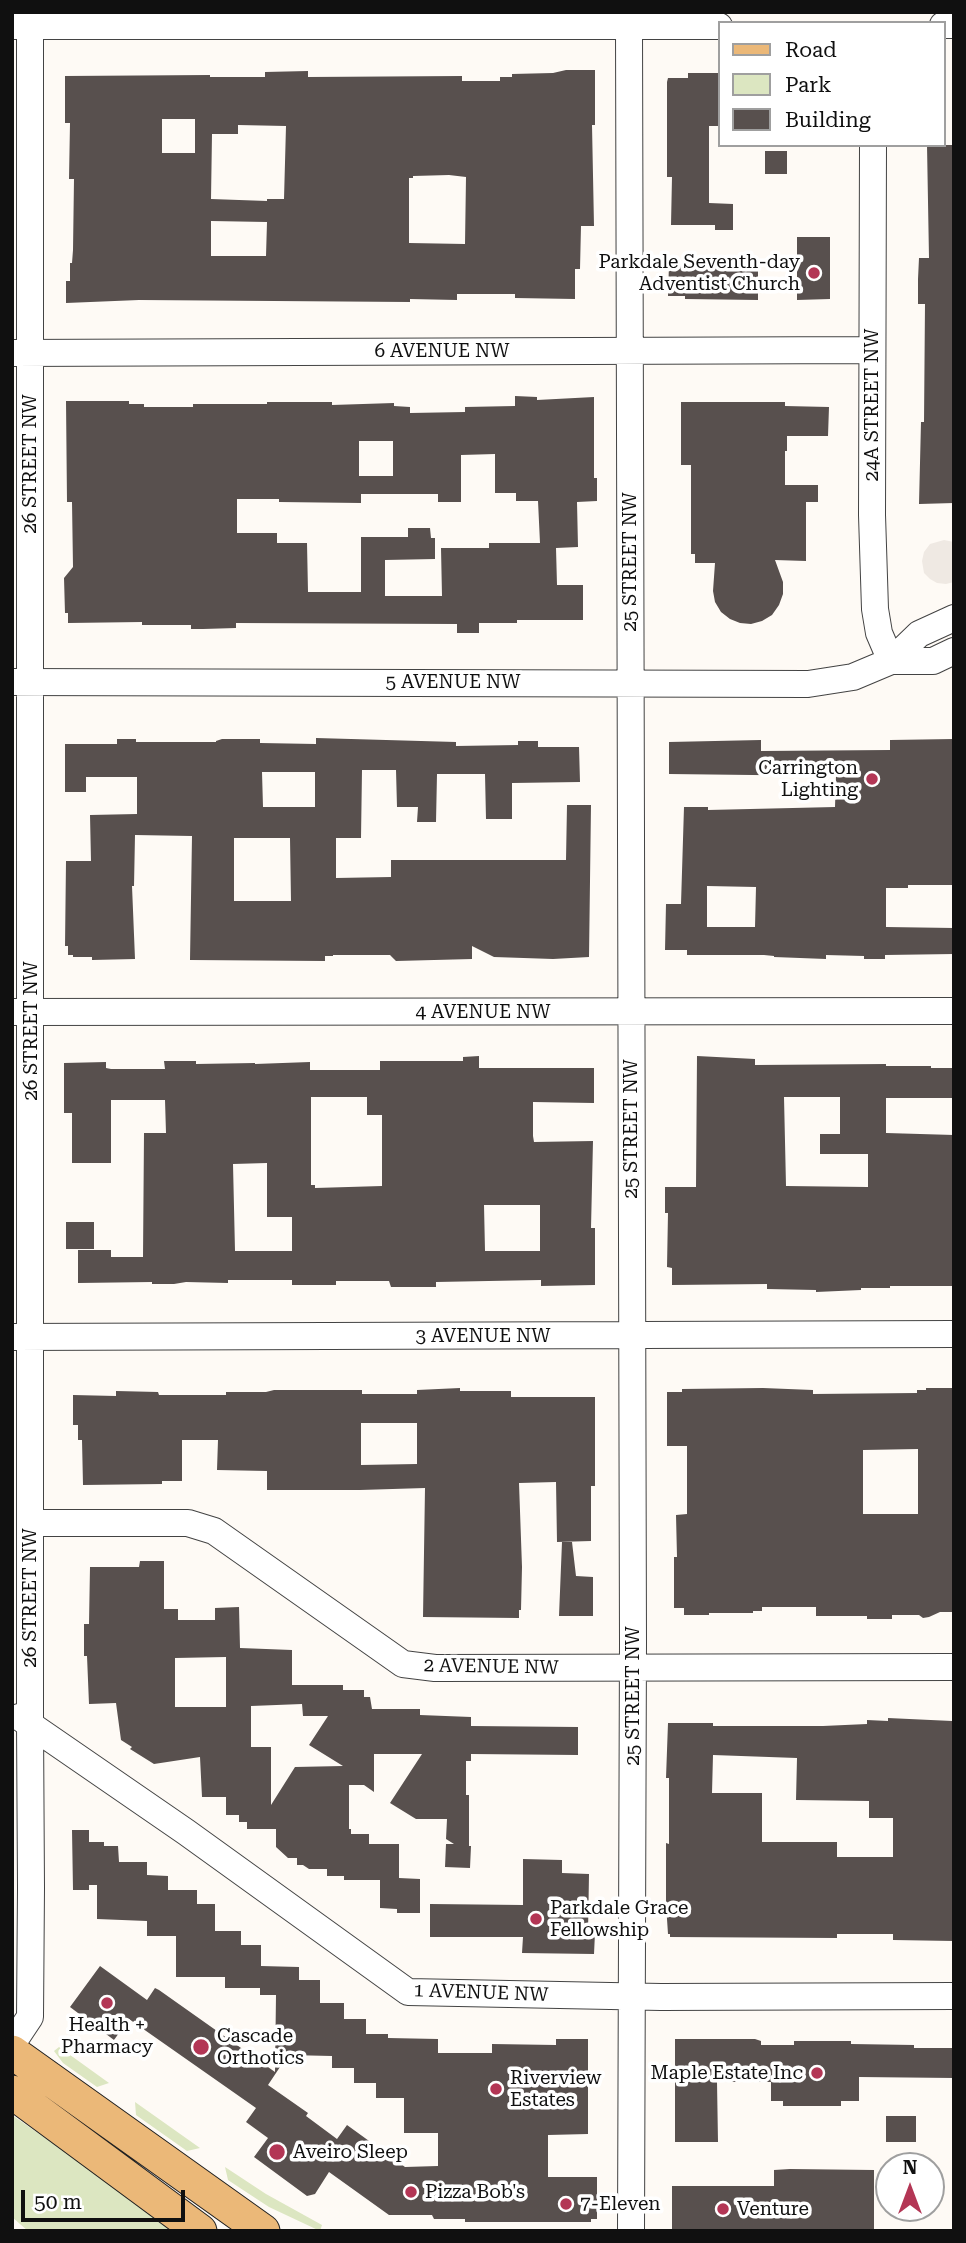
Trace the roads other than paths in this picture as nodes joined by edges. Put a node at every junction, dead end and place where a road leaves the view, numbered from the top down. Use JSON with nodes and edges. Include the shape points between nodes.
{"nodes":[{"id":1,"x":24,"y":22,"type":"edge"},
{"id":2,"x":718,"y":26,"type":"edge"},
{"id":3,"x":629,"y":27,"type":"junction"},
{"id":4,"x":873,"y":147,"type":"edge"},
{"id":5,"x":631,"y":350,"type":"junction"},
{"id":6,"x":872,"y":350,"type":"junction"},
{"id":7,"x":21,"y":353,"type":"edge"},
{"id":8,"x":954,"y":618,"type":"edge"},
{"id":9,"x":954,"y":652,"type":"edge"},
{"id":10,"x":891,"y":661,"type":"junction"},
{"id":11,"x":21,"y":682,"type":"edge"},
{"id":12,"x":631,"y":683,"type":"junction"},
{"id":13,"x":954,"y":1011,"type":"edge"},
{"id":14,"x":21,"y":1012,"type":"edge"},
{"id":15,"x":630,"y":1012,"type":"junction"},
{"id":16,"x":954,"y":1334,"type":"edge"},
{"id":17,"x":632,"y":1336,"type":"junction"},
{"id":18,"x":21,"y":1337,"type":"edge"},
{"id":19,"x":30,"y":1523,"type":"junction"},
{"id":20,"x":954,"y":1667,"type":"edge"},
{"id":21,"x":633,"y":1668,"type":"junction"},
{"id":22,"x":21,"y":1718,"type":"edge"},
{"id":23,"x":633,"y":1996,"type":"junction"},
{"id":24,"x":954,"y":1996,"type":"edge"},
{"id":25,"x":12,"y":2044,"type":"edge"},
{"id":26,"x":12,"y":2052,"type":"edge"},
{"id":27,"x":12,"y":2092,"type":"edge"},
{"id":28,"x":263,"y":2229,"type":"edge"},
{"id":29,"x":200,"y":2231,"type":"edge"},
{"id":30,"x":632,"y":2231,"type":"edge"}],
"edges":[{"from":1,"to":3,"type":"street"},
{"from":1,"to":7,"type":"street","name":"26 STREET NW"},
{"from":2,"to":3,"type":"street"},
{"from":3,"to":5,"type":"street","name":"25 STREET NW"},
{"from":4,"to":6,"type":"street","name":"24A STREET NW"},
{"from":5,"to":6,"type":"street","name":"6 AVENUE NW"},
{"from":5,"to":7,"type":"street","name":"6 AVENUE NW"},
{"from":5,"to":12,"type":"street","name":"25 STREET NW"},
{"from":6,"to":10,"type":"street","name":"24A STREET NW","via":[[875,609]]},
{"from":7,"to":11,"type":"street","name":"26 STREET NW"},
{"from":8,"to":10,"type":"street","name":"5 AVENUE NW","via":[[919,634]]},
{"from":9,"to":10,"type":"street","name":"5 AVENUE NW","via":[[933,661]]},
{"from":10,"to":12,"type":"street","name":"5 AVENUE NW","via":[[853,677],[808,684]]},
{"from":11,"to":12,"type":"street","name":"5 AVENUE NW"},
{"from":11,"to":14,"type":"street","name":"26 STREET NW"},
{"from":12,"to":15,"type":"street","name":"25 STREET NW"},
{"from":13,"to":15,"type":"street","name":"4 AVENUE NW"},
{"from":14,"to":15,"type":"street","name":"4 AVENUE NW"},
{"from":14,"to":18,"type":"street","name":"26 STREET NW"},
{"from":15,"to":17,"type":"street","name":"25 STREET NW"},
{"from":16,"to":17,"type":"street","name":"3 AVENUE NW"},
{"from":17,"to":18,"type":"street","name":"3 AVENUE NW"},
{"from":17,"to":21,"type":"street","name":"25 STREET NW"},
{"from":18,"to":19,"type":"street","name":"26 STREET NW"},
{"from":19,"to":21,"type":"street","name":"2 AVENUE NW","via":[[188,1523],[214,1531],[403,1664]]},
{"from":19,"to":22,"type":"street","name":"26 STREET NW"},
{"from":20,"to":21,"type":"street","name":"2 AVENUE NW"},
{"from":21,"to":23,"type":"street","name":"25 STREET NW"},
{"from":22,"to":23,"type":"street","name":"1 AVENUE NW","via":[[408,1993]]},
{"from":22,"to":25,"type":"street","name":"26 STREET NW","via":[[32,1888],[30,2017]]},
{"from":23,"to":24,"type":"street","name":"1 AVENUE NW"},
{"from":23,"to":30,"type":"street","name":"25 STREET NW"},
{"from":26,"to":28,"type":"main road"},
{"from":27,"to":29,"type":"main road"}]}
